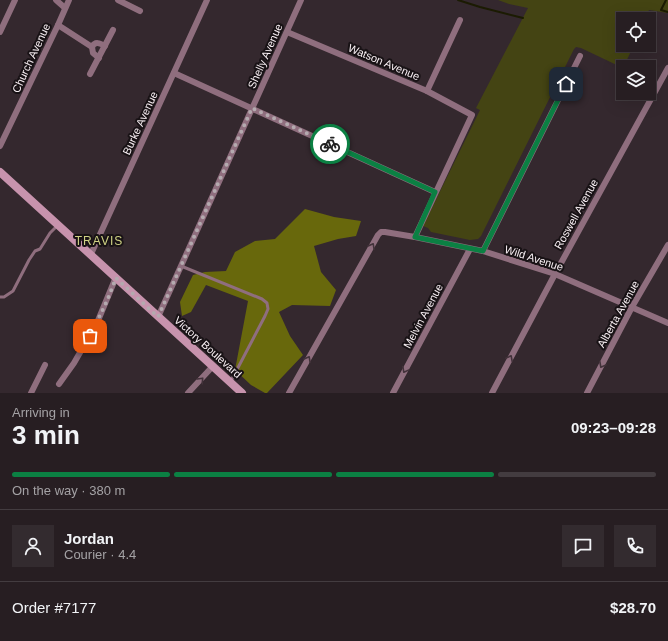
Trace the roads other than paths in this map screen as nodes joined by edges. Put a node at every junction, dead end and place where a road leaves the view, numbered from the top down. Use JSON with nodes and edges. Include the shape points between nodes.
{"nodes":[{"id":1,"x":15,"y":0,"type":"edge"},
{"id":2,"x":56,"y":0,"type":"edge"},
{"id":3,"x":69,"y":0,"type":"edge"},
{"id":4,"x":118,"y":0,"type":"edge"},
{"id":5,"x":207,"y":0,"type":"edge"},
{"id":6,"x":301,"y":0,"type":"edge"},
{"id":7,"x":66,"y":8,"type":"junction"},
{"id":8,"x":140,"y":11,"type":"dead end"},
{"id":9,"x":460,"y":20,"type":"dead end"},
{"id":10,"x":58,"y":25,"type":"junction"},
{"id":11,"x":114,"y":30,"type":"dead end"},
{"id":12,"x":0,"y":32,"type":"edge"},
{"id":13,"x":287,"y":32,"type":"junction"},
{"id":14,"x":92,"y":46,"type":"junction"},
{"id":15,"x":105,"y":46,"type":"junction"},
{"id":16,"x":580,"y":56,"type":"dead end"},
{"id":17,"x":99,"y":58,"type":"junction"},
{"id":18,"x":668,"y":68,"type":"edge"},
{"id":19,"x":174,"y":73,"type":"junction"},
{"id":20,"x":90,"y":74,"type":"dead end"},
{"id":21,"x":662,"y":79,"type":"junction"},
{"id":22,"x":668,"y":82,"type":"edge"},
{"id":23,"x":427,"y":91,"type":"junction"},
{"id":24,"x":252,"y":108,"type":"junction"},
{"id":25,"x":0,"y":146,"type":"edge"},
{"id":26,"x":0,"y":172,"type":"edge"},
{"id":27,"x":435,"y":192,"type":"junction"},
{"id":28,"x":58,"y":225,"type":"junction"},
{"id":29,"x":415,"y":237,"type":"junction"},
{"id":30,"x":668,"y":245,"type":"edge"},
{"id":31,"x":470,"y":249,"type":"junction"},
{"id":32,"x":483,"y":251,"type":"junction"},
{"id":33,"x":91,"y":254,"type":"junction"},
{"id":34,"x":181,"y":266,"type":"junction"},
{"id":35,"x":555,"y":274,"type":"junction"},
{"id":36,"x":116,"y":278,"type":"junction"},
{"id":37,"x":0,"y":297,"type":"edge"},
{"id":38,"x":632,"y":307,"type":"junction"},
{"id":39,"x":158,"y":317,"type":"junction"},
{"id":40,"x":668,"y":323,"type":"edge"},
{"id":41,"x":45,"y":365,"type":"dead end"},
{"id":42,"x":213,"y":366,"type":"junction"},
{"id":43,"x":231,"y":383,"type":"junction"},
{"id":44,"x":59,"y":384,"type":"dead end"},
{"id":45,"x":31,"y":393,"type":"edge"},
{"id":46,"x":188,"y":393,"type":"edge"},
{"id":47,"x":242,"y":393,"type":"edge"},
{"id":48,"x":289,"y":393,"type":"edge"},
{"id":49,"x":393,"y":393,"type":"edge"},
{"id":50,"x":492,"y":393,"type":"edge"},
{"id":51,"x":587,"y":393,"type":"edge"}],
"edges":[{"from":1,"to":12,"type":"street"},
{"from":2,"to":7,"type":"street"},
{"from":3,"to":7,"type":"street","name":"Church Avenue"},
{"from":4,"to":8,"type":"street"},
{"from":5,"to":19,"type":"street","name":"Burke Avenue"},
{"from":6,"to":13,"type":"street","name":"Shelly Avenue"},
{"from":7,"to":10,"type":"street","name":"Church Avenue"},
{"from":9,"to":23,"type":"street"},
{"from":10,"to":14,"type":"street"},
{"from":10,"to":25,"type":"street","name":"Church Avenue"},
{"from":11,"to":15,"type":"street"},
{"from":13,"to":23,"type":"street","name":"Watson Avenue"},
{"from":13,"to":24,"type":"street","name":"Shelly Avenue"},
{"from":14,"to":15,"type":"street","via":[[99,43]]},
{"from":14,"to":17,"type":"street","via":[[93,53]]},
{"from":15,"to":17,"type":"street"},
{"from":16,"to":32,"type":"street"},
{"from":17,"to":20,"type":"street"},
{"from":18,"to":21,"type":"street","name":"Roswell Avenue"},
{"from":19,"to":24,"type":"street"},
{"from":19,"to":33,"type":"street","name":"Burke Avenue"},
{"from":21,"to":22,"type":"street"},
{"from":21,"to":35,"type":"street","name":"Roswell Avenue"},
{"from":23,"to":27,"type":"street","name":"Watson Avenue","via":[[472,115]]},
{"from":24,"to":27,"type":"street"},
{"from":24,"to":34,"type":"street","name":"Shelly Avenue"},
{"from":26,"to":28,"type":"main road","name":"Victory Boulevard"},
{"from":27,"to":29,"type":"street"},
{"from":28,"to":33,"type":"main road","name":"Victory Boulevard"},
{"from":28,"to":37,"type":"lane","via":[[35,251],[13,292]]},
{"from":29,"to":31,"type":"street","name":"Wild Avenue"},
{"from":48,"to":29,"type":"street","name":"Wild Avenue","one_way":true,"via":[[378,235],[385,232]]},
{"from":30,"to":38,"type":"street","name":"Alberta Avenue"},
{"from":31,"to":32,"type":"street","name":"Wild Avenue"},
{"from":31,"to":49,"type":"street","name":"Melvin Avenue","one_way":true},
{"from":32,"to":35,"type":"street","name":"Wild Avenue"},
{"from":33,"to":36,"type":"main road","name":"Victory Boulevard"},
{"from":34,"to":39,"type":"street","name":"Shelly Avenue"},
{"from":34,"to":43,"type":"lane","via":[[267,303],[265,316]]},
{"from":35,"to":38,"type":"street","name":"Wild Avenue"},
{"from":50,"to":35,"type":"street","name":"Roswell Avenue","one_way":true},
{"from":36,"to":39,"type":"main road","name":"Victory Boulevard"},
{"from":36,"to":44,"type":"street","via":[[94,329]]},
{"from":38,"to":40,"type":"street","name":"Wild Avenue"},
{"from":38,"to":51,"type":"street","name":"Alberta Avenue","one_way":true},
{"from":39,"to":42,"type":"main road","name":"Victory Boulevard"},
{"from":41,"to":45,"type":"street"},
{"from":42,"to":43,"type":"main road","name":"Victory Boulevard"},
{"from":46,"to":42,"type":"street","one_way":true},
{"from":43,"to":47,"type":"main road","name":"Victory Boulevard"}]}
